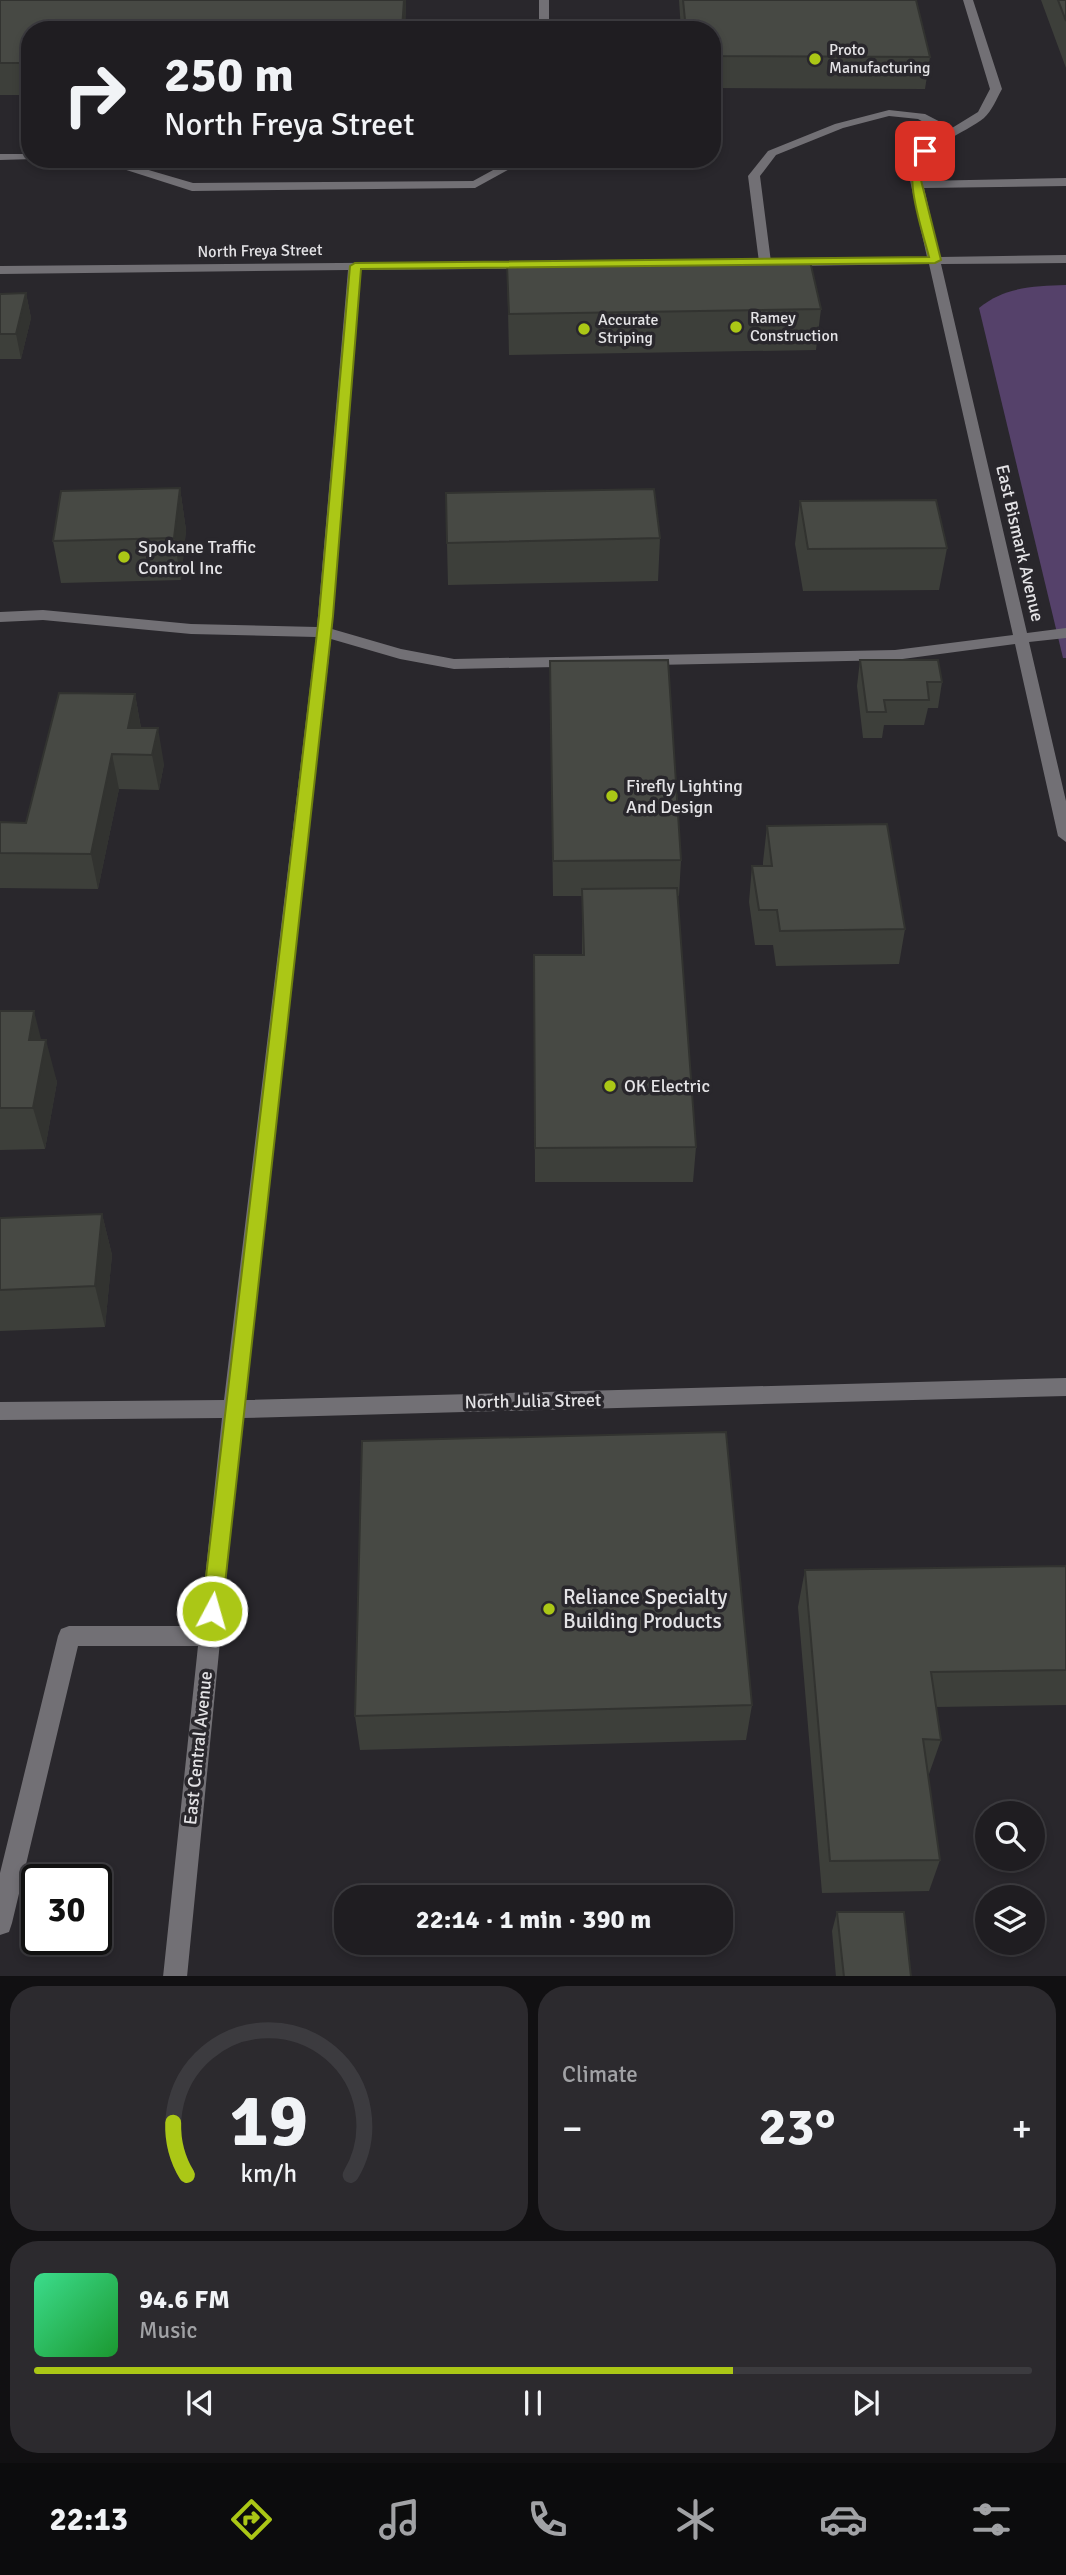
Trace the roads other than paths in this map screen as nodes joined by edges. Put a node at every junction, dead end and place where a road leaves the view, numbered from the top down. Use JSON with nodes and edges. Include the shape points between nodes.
{"nodes":[{"id":1,"x":544,"y":0,"type":"edge"},
{"id":2,"x":968,"y":0,"type":"edge"},
{"id":3,"x":544,"y":21,"type":"edge"},
{"id":4,"x":950,"y":132,"type":"junction"},
{"id":5,"x":0,"y":157,"type":"edge"},
{"id":6,"x":21,"y":157,"type":"edge"},
{"id":7,"x":128,"y":168,"type":"edge"},
{"id":8,"x":505,"y":168,"type":"edge"},
{"id":9,"x":1066,"y":182,"type":"edge"},
{"id":10,"x":917,"y":185,"type":"junction"},
{"id":11,"x":1066,"y":259,"type":"edge"},
{"id":12,"x":935,"y":260,"type":"junction"},
{"id":13,"x":710,"y":262,"type":"edge"},
{"id":14,"x":355,"y":266,"type":"junction"},
{"id":15,"x":0,"y":270,"type":"edge"},
{"id":16,"x":0,"y":617,"type":"edge"},
{"id":17,"x":324,"y":632,"type":"junction"},
{"id":18,"x":1066,"y":633,"type":"edge"},
{"id":19,"x":1023,"y":638,"type":"junction"},
{"id":20,"x":1066,"y":836,"type":"edge"},
{"id":21,"x":1066,"y":1387,"type":"edge"},
{"id":22,"x":233,"y":1409,"type":"junction"},
{"id":23,"x":0,"y":1411,"type":"edge"},
{"id":24,"x":209,"y":1636,"type":"junction"},
{"id":25,"x":0,"y":1923,"type":"edge"},
{"id":26,"x":175,"y":1976,"type":"edge"}],
"edges":[{"from":1,"to":3,"type":"street"},
{"from":2,"to":4,"type":"street","via":[[996,89],[982,114]]},
{"from":4,"to":10,"type":"street","via":[[925,151],[915,176]]},
{"from":4,"to":12,"type":"street","via":[[921,116],[889,113],[839,126],[772,153],[754,176],[758,262]]},
{"from":5,"to":6,"type":"street"},
{"from":7,"to":8,"type":"street","via":[[192,187],[475,184]]},
{"from":9,"to":10,"type":"street"},
{"from":10,"to":12,"type":"street","name":"East Bismark Avenue"},
{"from":11,"to":12,"type":"street"},
{"from":12,"to":19,"type":"street","name":"East Bismark Avenue"},
{"from":13,"to":14,"type":"street","name":"North Freya Street"},
{"from":14,"to":15,"type":"street","name":"North Freya Street"},
{"from":14,"to":17,"type":"street","name":"East Central Avenue"},
{"from":16,"to":17,"type":"street","via":[[43,615],[191,629]]},
{"from":17,"to":19,"type":"street","via":[[454,664],[895,654]]},
{"from":17,"to":22,"type":"street","name":"East Central Avenue"},
{"from":18,"to":19,"type":"street"},
{"from":19,"to":20,"type":"street","name":"East Bismark Avenue"},
{"from":21,"to":22,"type":"street","name":"North Julia Street"},
{"from":22,"to":23,"type":"street","name":"North Julia Street"},
{"from":22,"to":24,"type":"street","name":"East Central Avenue"},
{"from":24,"to":25,"type":"street","via":[[69,1636]]},
{"from":24,"to":26,"type":"street","name":"East Central Avenue"}]}
